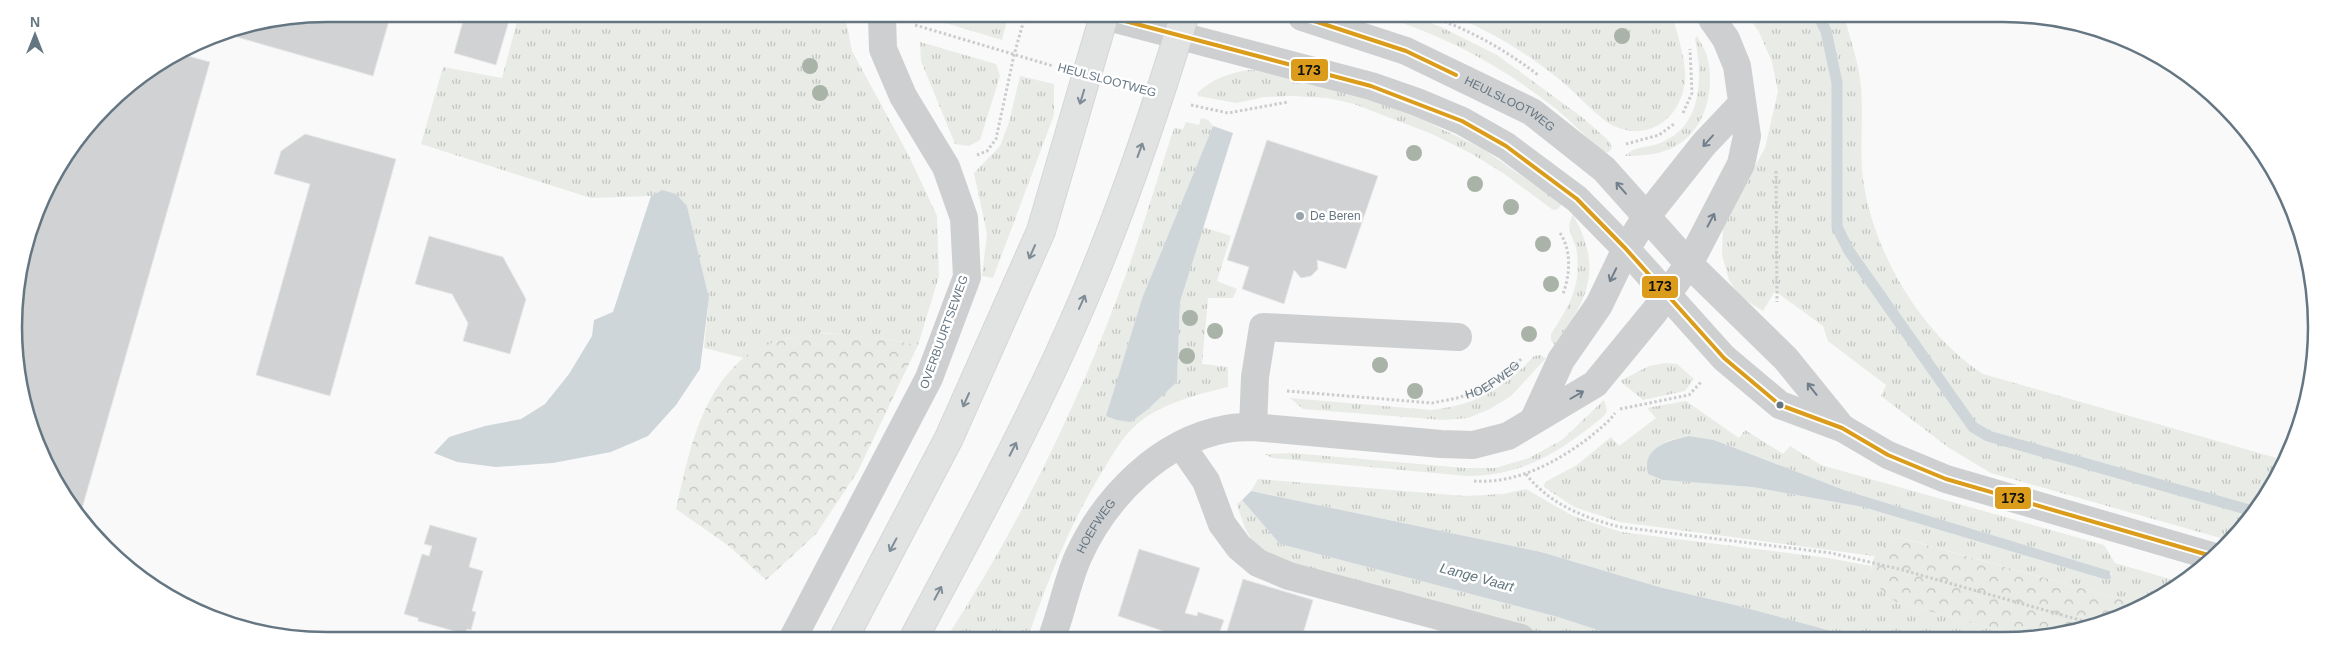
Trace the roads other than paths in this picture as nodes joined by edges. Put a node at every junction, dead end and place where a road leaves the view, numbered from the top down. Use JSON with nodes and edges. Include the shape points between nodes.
{"nodes":[{"id":1,"x":882,"y":22,"type":"edge"},
{"id":2,"x":1102,"y":22,"type":"edge"},
{"id":3,"x":1150,"y":22,"type":"edge"},
{"id":4,"x":1317,"y":22,"type":"edge"},
{"id":5,"x":1715,"y":22,"type":"edge"},
{"id":6,"x":1181,"y":26,"type":"edge"},
{"id":7,"x":1741,"y":105,"type":"junction"},
{"id":8,"x":1646,"y":217,"type":"junction"},
{"id":9,"x":1626,"y":249,"type":"junction"},
{"id":10,"x":1688,"y":264,"type":"junction"},
{"id":11,"x":1667,"y":294,"type":"junction"},
{"id":12,"x":1458,"y":337,"type":"dead end"},
{"id":13,"x":1534,"y":419,"type":"junction"},
{"id":14,"x":1253,"y":427,"type":"junction"},
{"id":15,"x":1842,"y":428,"type":"junction"},
{"id":16,"x":1181,"y":445,"type":"junction"},
{"id":17,"x":2207,"y":555,"type":"edge"},
{"id":18,"x":796,"y":632,"type":"edge"},
{"id":19,"x":847,"y":632,"type":"edge"},
{"id":20,"x":917,"y":632,"type":"edge"},
{"id":21,"x":1054,"y":632,"type":"edge"},
{"id":22,"x":1499,"y":632,"type":"edge"}],
"edges":[{"from":1,"to":18,"type":"street","name":"OVERBUURTSEWEG","via":[[883,49],[903,96],[946,167],[964,218],[967,277],[929,378]]},
{"from":2,"to":19,"type":"main road","one_way":true,"via":[[1041,231],[949,438]]},
{"from":3,"to":6,"type":"street","name":"HEULSLOOTWEG"},
{"from":8,"to":4,"type":"street","name":"HEULSLOOTWEG","one_way":true,"via":[[1604,169],[1532,112],[1406,51]]},
{"from":5,"to":7,"type":"street","name":"HOEFWEG","via":[[1737,66]]},
{"from":6,"to":9,"type":"street","name":"HEULSLOOTWEG","via":[[1371,86],[1462,121],[1506,146],[1577,199]]},
{"from":20,"to":6,"type":"main road","one_way":true,"via":[[1038,399],[1085,298]]},
{"from":7,"to":8,"type":"street","one_way":true,"via":[[1704,144]]},
{"from":10,"to":7,"type":"street","name":"HOEFWEG","one_way":true,"via":[[1742,164],[1747,136]]},
{"from":8,"to":9,"type":"street"},
{"from":8,"to":10,"type":"street","name":"HEULSLOOTWEG"},
{"from":9,"to":11,"type":"street","name":"HEULSLOOTWEG"},
{"from":9,"to":13,"type":"street","one_way":true,"via":[[1599,305],[1561,360]]},
{"from":10,"to":11,"type":"street","name":"HOEFWEG"},
{"from":15,"to":10,"type":"street","name":"HEULSLOOTWEG","one_way":true,"via":[[1801,375]]},
{"from":13,"to":11,"type":"street","name":"HOEFWEG","one_way":true,"via":[[1595,384]]},
{"from":11,"to":15,"type":"street","name":"HEULSLOOTWEG","via":[[1724,358],[1780,405]]},
{"from":12,"to":14,"type":"street","via":[[1263,327]]},
{"from":13,"to":14,"type":"street","name":"HOEFWEG","via":[[1508,436],[1473,445]]},
{"from":14,"to":16,"type":"street","name":"HOEFWEG","via":[[1226,429]]},
{"from":15,"to":17,"type":"street","name":"HEULSLOOTWEG","via":[[1888,455],[1946,479]]},
{"from":16,"to":21,"type":"street","name":"HOEFWEG","via":[[1134,478],[1097,523],[1078,558]]},
{"from":16,"to":22,"type":"street","via":[[1206,481],[1222,524],[1239,547],[1258,564],[1289,576]]}]}
